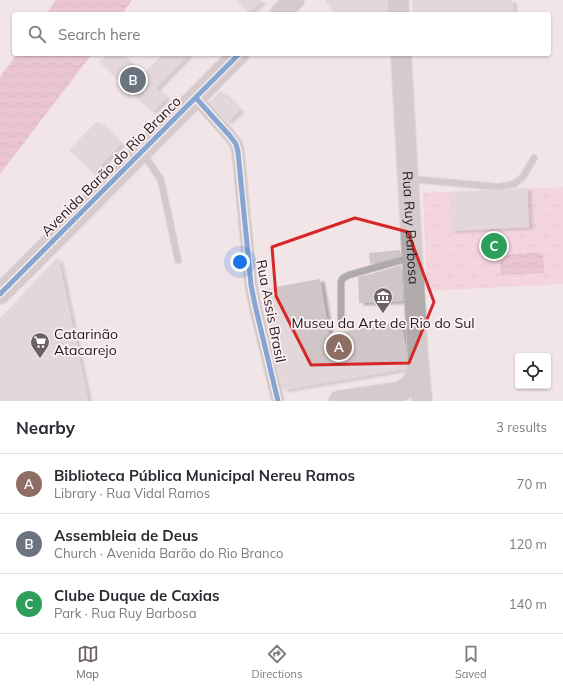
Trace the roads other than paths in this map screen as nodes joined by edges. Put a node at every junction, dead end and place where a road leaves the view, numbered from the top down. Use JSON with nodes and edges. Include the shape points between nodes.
{"nodes":[{"id":1,"x":294,"y":0,"type":"edge"},
{"id":2,"x":398,"y":0,"type":"edge"},
{"id":3,"x":282,"y":12,"type":"edge"},
{"id":4,"x":399,"y":12,"type":"edge"},
{"id":5,"x":238,"y":56,"type":"edge"},
{"id":6,"x":401,"y":56,"type":"edge"},
{"id":7,"x":196,"y":98,"type":"junction"},
{"id":8,"x":141,"y":152,"type":"junction"},
{"id":9,"x":534,"y":158,"type":"dead end"},
{"id":10,"x":408,"y":178,"type":"junction"},
{"id":11,"x":412,"y":256,"type":"junction"},
{"id":12,"x":178,"y":260,"type":"dead end"},
{"id":13,"x":0,"y":294,"type":"edge"},
{"id":14,"x":341,"y":322,"type":"dead end"},
{"id":15,"x":417,"y":367,"type":"junction"},
{"id":16,"x":278,"y":401,"type":"edge"},
{"id":17,"x":339,"y":401,"type":"edge"},
{"id":18,"x":409,"y":401,"type":"edge"},
{"id":19,"x":422,"y":401,"type":"edge"}],
"edges":[{"from":1,"to":3,"type":"main road"},
{"from":2,"to":4,"type":"main road"},
{"from":5,"to":7,"type":"main road","name":"Avenida Barão do Rio Branco"},
{"from":6,"to":10,"type":"main road","name":"Rua Ruy Barbosa"},
{"from":7,"to":8,"type":"main road","name":"Avenida Barão do Rio Branco"},
{"from":7,"to":16,"type":"street","name":"Rua Assis Brasil","via":[[236,144],[251,285]]},
{"from":8,"to":12,"type":"lane","via":[[161,180]]},
{"from":8,"to":13,"type":"main road","name":"Avenida Barão do Rio Branco"},
{"from":9,"to":10,"type":"lane","via":[[523,177],[508,185]]},
{"from":10,"to":11,"type":"main road","name":"Rua Ruy Barbosa"},
{"from":11,"to":14,"type":"lane","via":[[343,278]]},
{"from":11,"to":15,"type":"main road","name":"Rua Ruy Barbosa"},
{"from":15,"to":17,"type":"main road","via":[[409,386],[400,392]]},
{"from":15,"to":18,"type":"main road","via":[[414,391]]},
{"from":15,"to":19,"type":"main road","name":"Rua Ruy Barbosa"}]}
